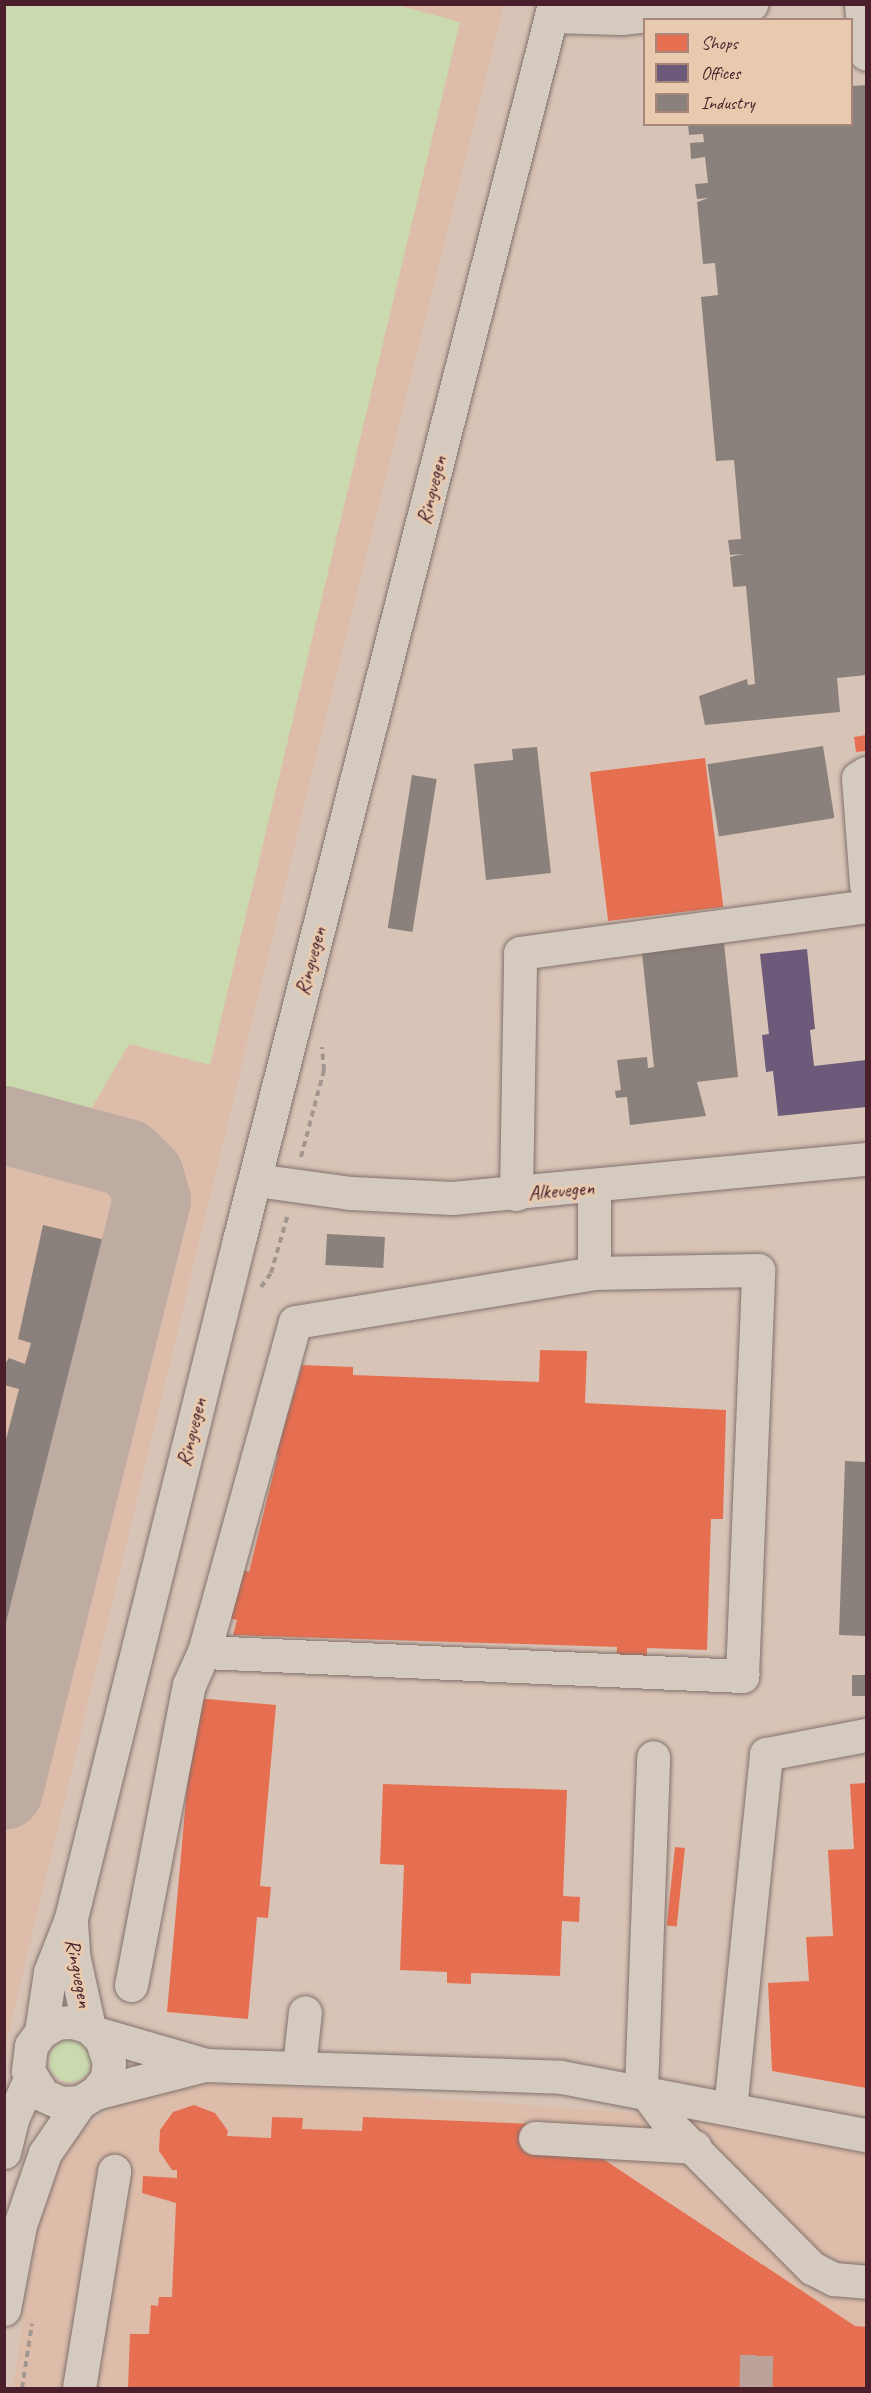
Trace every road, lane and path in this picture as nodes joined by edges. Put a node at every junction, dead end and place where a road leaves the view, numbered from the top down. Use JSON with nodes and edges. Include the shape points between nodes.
{"nodes":[{"id":1,"x":751,"y":4,"type":"edge"},
{"id":2,"x":861,"y":4,"type":"edge"},
{"id":3,"x":552,"y":10,"type":"edge"},
{"id":4,"x":867,"y":54,"type":"edge"},
{"id":5,"x":867,"y":773,"type":"edge"},
{"id":6,"x":867,"y":885,"type":"edge"},
{"id":7,"x":867,"y":906,"type":"edge"},
{"id":8,"x":321,"y":1035,"type":"dead end"},
{"id":9,"x":300,"y":1158,"type":"dead end"},
{"id":10,"x":867,"y":1159,"type":"edge"},
{"id":11,"x":256,"y":1180,"type":"junction"},
{"id":12,"x":594,"y":1186,"type":"junction"},
{"id":13,"x":516,"y":1194,"type":"junction"},
{"id":14,"x":287,"y":1215,"type":"dead end"},
{"id":15,"x":594,"y":1272,"type":"junction"},
{"id":16,"x":259,"y":1290,"type":"dead end"},
{"id":17,"x":204,"y":1652,"type":"junction"},
{"id":18,"x":867,"y":1735,"type":"edge"},
{"id":19,"x":653,"y":1757,"type":"dead end"},
{"id":20,"x":71,"y":1918,"type":"junction"},
{"id":21,"x":131,"y":1985,"type":"dead end"},
{"id":22,"x":304,"y":2012,"type":"dead end"},
{"id":23,"x":92,"y":2030,"type":"junction"},
{"id":24,"x":41,"y":2032,"type":"junction"},
{"id":25,"x":206,"y":2065,"type":"junction"},
{"id":26,"x":300,"y":2066,"type":"junction"},
{"id":27,"x":30,"y":2079,"type":"junction"},
{"id":28,"x":643,"y":2090,"type":"junction"},
{"id":29,"x":88,"y":2098,"type":"junction"},
{"id":30,"x":730,"y":2109,"type":"junction"},
{"id":31,"x":867,"y":2135,"type":"edge"},
{"id":32,"x":535,"y":2138,"type":"dead end"},
{"id":33,"x":695,"y":2148,"type":"junction"},
{"id":34,"x":4,"y":2152,"type":"edge"},
{"id":35,"x":114,"y":2171,"type":"dead end"},
{"id":36,"x":867,"y":2282,"type":"edge"},
{"id":37,"x":4,"y":2309,"type":"edge"},
{"id":38,"x":79,"y":2388,"type":"edge"}],
"edges":[{"from":1,"to":3,"type":"street","via":[[621,18]]},
{"from":2,"to":4,"type":"street"},
{"from":3,"to":11,"type":"street","name":"Ringvegen"},
{"from":5,"to":6,"type":"street","via":[[858,778]]},
{"from":7,"to":13,"type":"street","via":[[520,953]]},
{"from":8,"to":9,"type":"path","via":[[324,1070]]},
{"from":10,"to":12,"type":"street","name":"Alkevegen"},
{"from":11,"to":13,"type":"street","name":"Alkevegen","via":[[403,1197]]},
{"from":11,"to":20,"type":"street","name":"Ringvegen"},
{"from":12,"to":13,"type":"street","name":"Alkevegen"},
{"from":12,"to":15,"type":"street"},
{"from":14,"to":16,"type":"path","via":[[272,1274]]},
{"from":15,"to":17,"type":"street","via":[[295,1322]]},
{"from":15,"to":17,"type":"street","via":[[758,1270],[742,1676]]},
{"from":17,"to":21,"type":"street","via":[[189,1685]]},
{"from":18,"to":30,"type":"street","via":[[766,1754]]},
{"from":19,"to":28,"type":"street"},
{"from":20,"to":23,"type":"street","name":"Ringvegen","via":[[73,1955]]},
{"from":20,"to":24,"type":"street","name":"Ringvegen","via":[[50,1972]]},
{"from":22,"to":26,"type":"street"},
{"from":23,"to":24,"type":"street","via":[[64,2022]]},
{"from":23,"to":25,"type":"street"},
{"from":23,"to":29,"type":"street","via":[[106,2046],[109,2063],[106,2080]]},
{"from":24,"to":27,"type":"street","via":[[28,2054]]},
{"from":25,"to":26,"type":"street"},
{"from":25,"to":29,"type":"street"},
{"from":26,"to":28,"type":"street","via":[[561,2078]]},
{"from":27,"to":29,"type":"street","via":[[51,2100]]},
{"from":27,"to":34,"type":"street","via":[[12,2119]]},
{"from":28,"to":30,"type":"street"},
{"from":28,"to":33,"type":"street","via":[[670,2125]]},
{"from":29,"to":37,"type":"street","via":[[45,2153],[20,2225]]},
{"from":30,"to":31,"type":"street"},
{"from":32,"to":33,"type":"street"},
{"from":33,"to":36,"type":"street","via":[[812,2268],[834,2279]]},
{"from":35,"to":38,"type":"street"}]}
